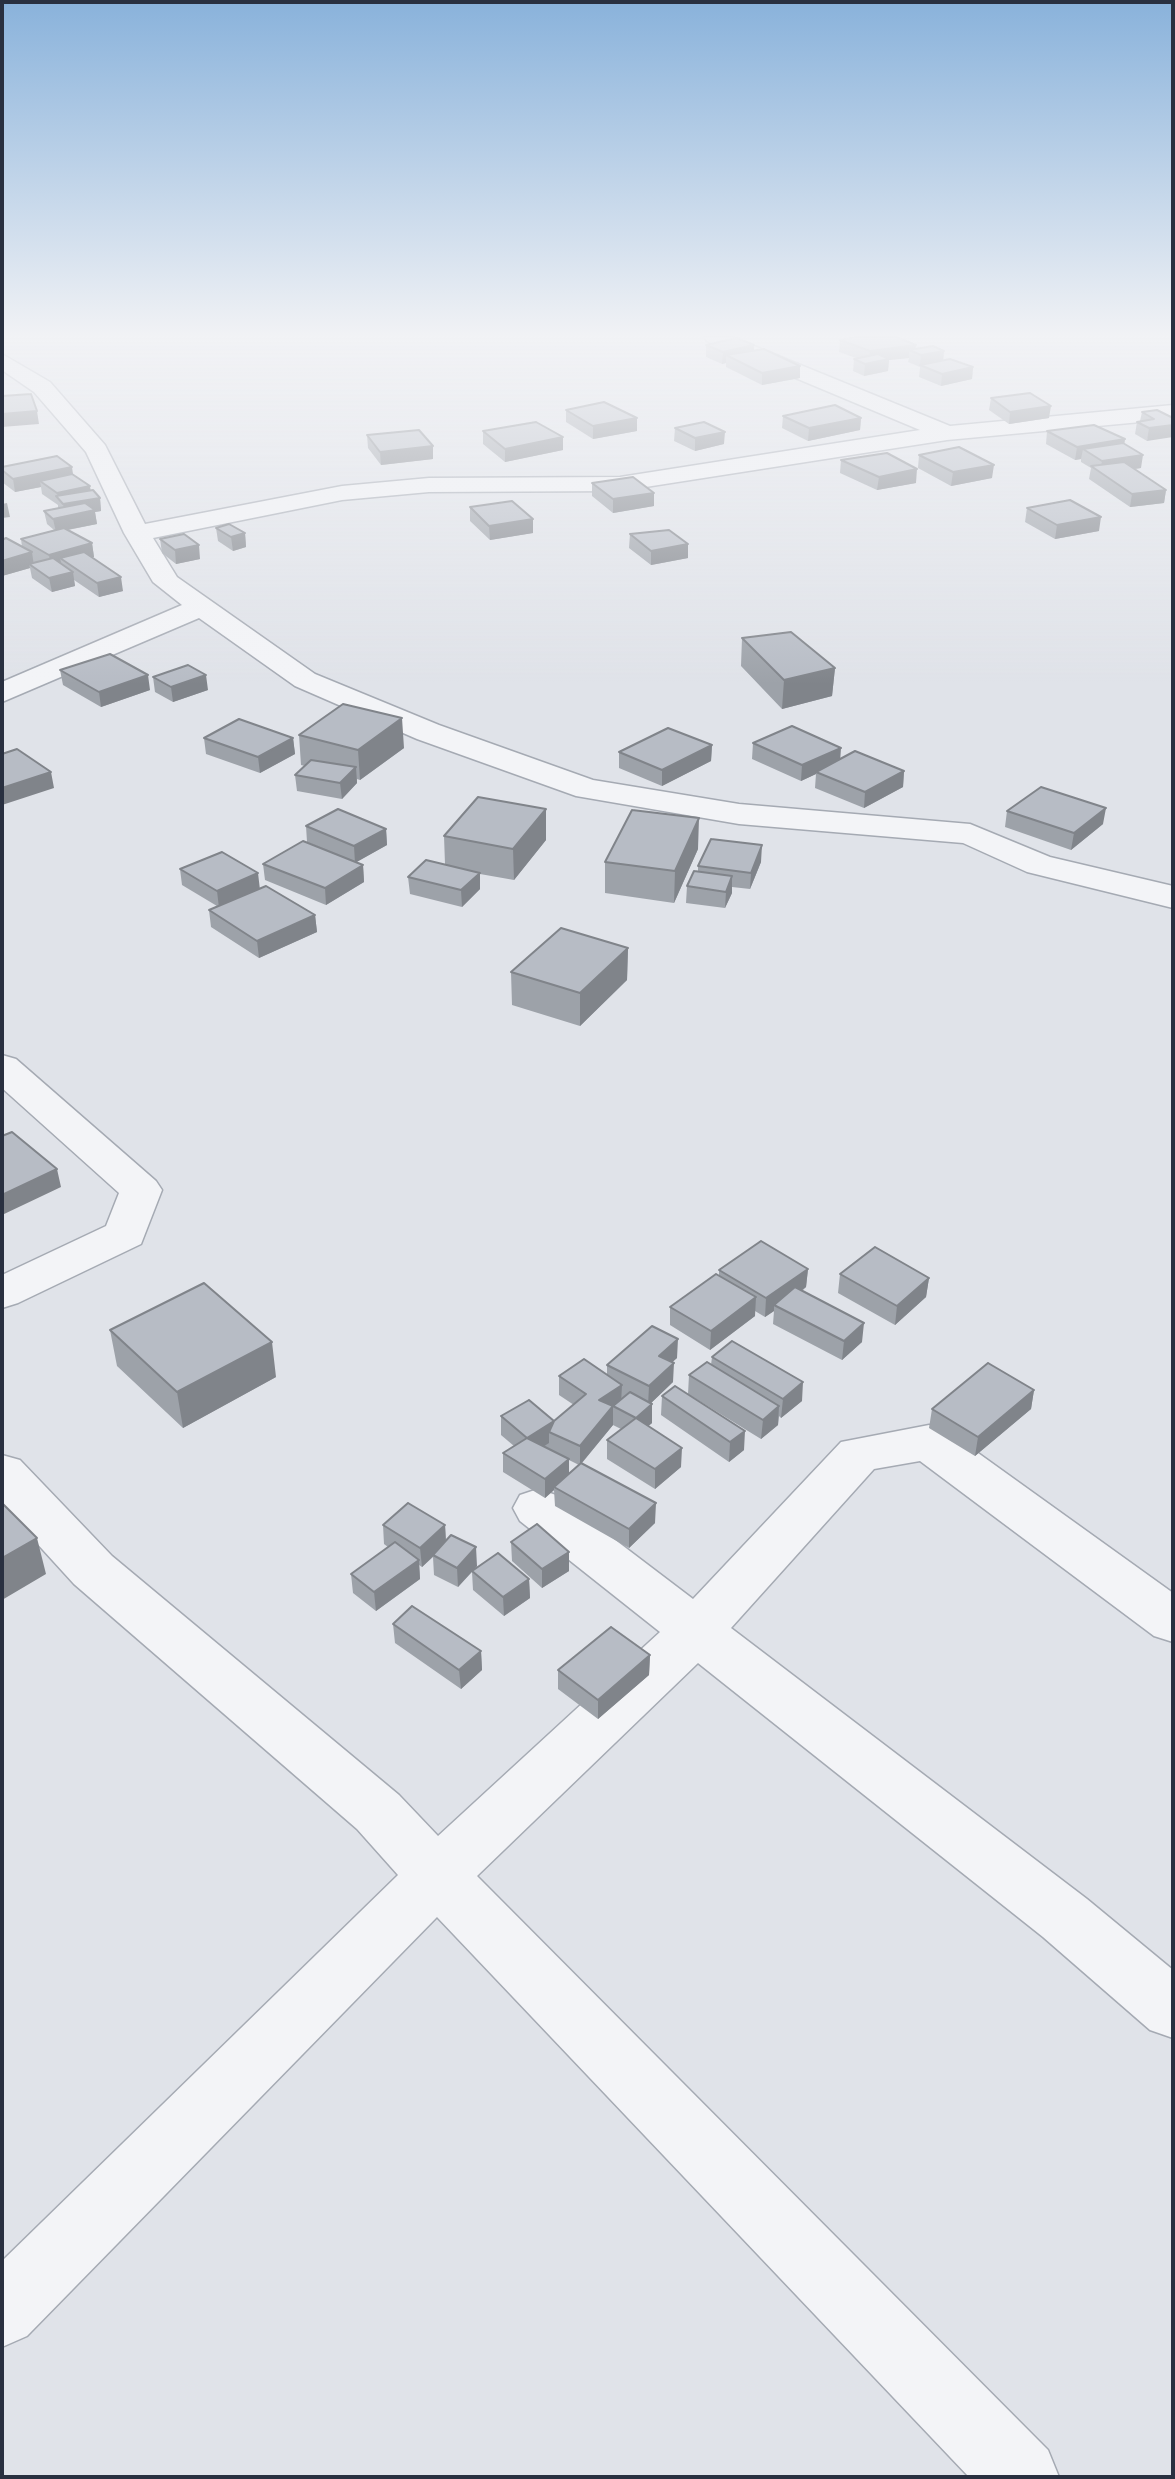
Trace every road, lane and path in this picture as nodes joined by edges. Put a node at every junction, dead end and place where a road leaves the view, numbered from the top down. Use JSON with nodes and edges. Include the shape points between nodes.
{"nodes":[{"id":1,"x":98,"y":453,"type":"edge"},
{"id":2,"x":821,"y":453,"type":"edge"},
{"id":3,"x":137,"y":533,"type":"junction"},
{"id":4,"x":201,"y":607,"type":"junction"},
{"id":5,"x":2,"y":693,"type":"edge"},
{"id":6,"x":1173,"y":897,"type":"edge"},
{"id":7,"x":2,"y":1067,"type":"edge"},
{"id":8,"x":2,"y":1293,"type":"edge"},
{"id":9,"x":2,"y":1473,"type":"edge"},
{"id":10,"x":538,"y":1508,"type":"dead end"},
{"id":11,"x":1173,"y":1621,"type":"edge"},
{"id":12,"x":696,"y":1631,"type":"junction"},
{"id":13,"x":437,"y":1876,"type":"junction"},
{"id":14,"x":1173,"y":2009,"type":"edge"},
{"id":15,"x":2,"y":2311,"type":"edge"},
{"id":16,"x":1021,"y":2477,"type":"edge"}],
"edges":[{"from":1,"to":3,"type":"street"},
{"from":2,"to":3,"type":"street","via":[[620,484],[429,485],[342,493]]},
{"from":3,"to":4,"type":"street","via":[[167,582]]},
{"from":4,"to":5,"type":"street"},
{"from":4,"to":6,"type":"street","via":[[305,680],[428,732],[587,789],[739,814],[970,834],[1039,865]]},
{"from":7,"to":8,"type":"street","via":[[141,1190],[125,1234]]},
{"from":9,"to":13,"type":"street","via":[[93,1570],[378,1812]]},
{"from":10,"to":12,"type":"street"},
{"from":11,"to":12,"type":"street","via":[[929,1442],[859,1454]]},
{"from":12,"to":13,"type":"street"},
{"from":12,"to":14,"type":"street","via":[[1065,1918]]},
{"from":13,"to":15,"type":"street"},
{"from":13,"to":16,"type":"street"}]}
